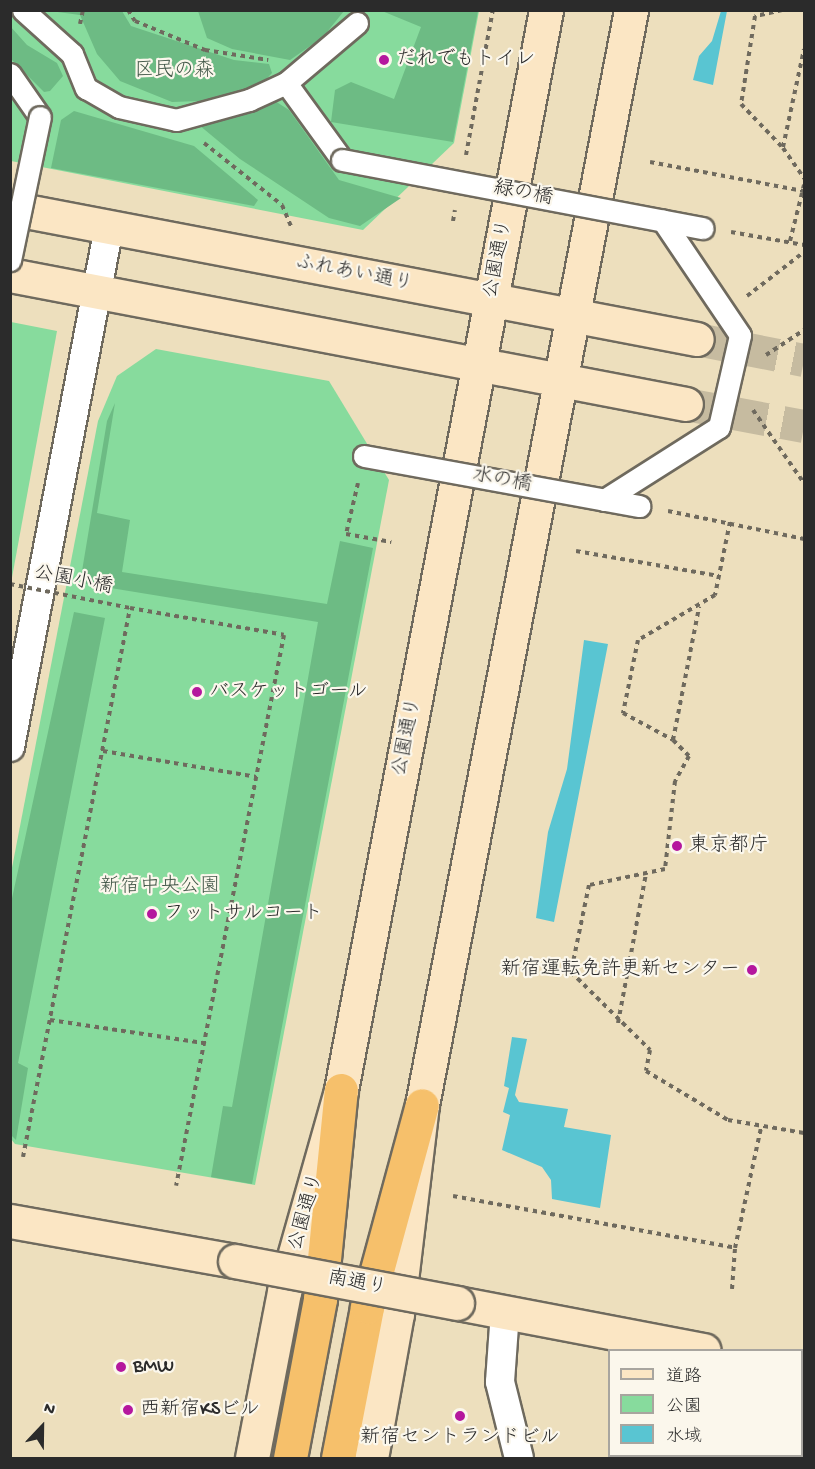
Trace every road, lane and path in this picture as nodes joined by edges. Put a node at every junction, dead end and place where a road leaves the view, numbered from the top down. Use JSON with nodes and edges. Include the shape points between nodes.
{"nodes":[{"id":1,"x":23,"y":10,"type":"edge"},
{"id":2,"x":83,"y":10,"type":"edge"},
{"id":3,"x":128,"y":10,"type":"edge"},
{"id":4,"x":493,"y":10,"type":"edge"},
{"id":5,"x":546,"y":10,"type":"edge"},
{"id":6,"x":631,"y":10,"type":"edge"},
{"id":7,"x":782,"y":10,"type":"edge"},
{"id":8,"x":81,"y":21,"type":"dead end"},
{"id":9,"x":357,"y":23,"type":"dead end"},
{"id":10,"x":804,"y":49,"type":"edge"},
{"id":11,"x":271,"y":60,"type":"dead end"},
{"id":12,"x":10,"y":74,"type":"edge"},
{"id":13,"x":286,"y":83,"type":"junction"},
{"id":14,"x":176,"y":120,"type":"junction"},
{"id":15,"x":783,"y":148,"type":"junction"},
{"id":16,"x":650,"y":162,"type":"dead end"},
{"id":17,"x":464,"y":167,"type":"dead end"},
{"id":18,"x":804,"y":177,"type":"edge"},
{"id":19,"x":804,"y":185,"type":"edge"},
{"id":20,"x":803,"y":191,"type":"edge"},
{"id":21,"x":457,"y":200,"type":"dead end"},
{"id":22,"x":10,"y":208,"type":"edge"},
{"id":23,"x":453,"y":221,"type":"dead end"},
{"id":24,"x":663,"y":221,"type":"junction"},
{"id":25,"x":110,"y":227,"type":"junction"},
{"id":26,"x":703,"y":228,"type":"joint"},
{"id":27,"x":293,"y":231,"type":"dead end"},
{"id":28,"x":790,"y":241,"type":"junction"},
{"id":29,"x":804,"y":244,"type":"edge"},
{"id":30,"x":804,"y":252,"type":"edge"},
{"id":31,"x":10,"y":260,"type":"edge"},
{"id":32,"x":10,"y":274,"type":"edge"},
{"id":33,"x":97,"y":291,"type":"junction"},
{"id":34,"x":491,"y":300,"type":"junction"},
{"id":35,"x":725,"y":313,"type":"junction"},
{"id":36,"x":573,"y":315,"type":"junction"},
{"id":37,"x":697,"y":339,"type":"tunnel mouth"},
{"id":38,"x":479,"y":364,"type":"junction"},
{"id":39,"x":729,"y":378,"type":"junction"},
{"id":40,"x":561,"y":380,"type":"junction"},
{"id":41,"x":686,"y":404,"type":"tunnel mouth"},
{"id":42,"x":364,"y":456,"type":"joint"},
{"id":43,"x":804,"y":483,"type":"edge"},
{"id":44,"x":604,"y":500,"type":"junction"},
{"id":45,"x":640,"y":506,"type":"joint"},
{"id":46,"x":730,"y":522,"type":"junction"},
{"id":47,"x":804,"y":539,"type":"edge"},
{"id":48,"x":391,"y":542,"type":"dead end"},
{"id":49,"x":576,"y":551,"type":"dead end"},
{"id":50,"x":719,"y":576,"type":"junction"},
{"id":51,"x":10,"y":584,"type":"edge"},
{"id":52,"x":699,"y":606,"type":"junction"},
{"id":53,"x":130,"y":608,"type":"junction"},
{"id":54,"x":673,"y":740,"type":"junction"},
{"id":55,"x":10,"y":747,"type":"edge"},
{"id":56,"x":103,"y":751,"type":"junction"},
{"id":57,"x":256,"y":777,"type":"junction"},
{"id":58,"x":646,"y":873,"type":"junction"},
{"id":59,"x":50,"y":1020,"type":"junction"},
{"id":60,"x":618,"y":1023,"type":"junction"},
{"id":61,"x":204,"y":1043,"type":"junction"},
{"id":62,"x":341,"y":1090,"type":"junction"},
{"id":63,"x":422,"y":1105,"type":"junction"},
{"id":64,"x":761,"y":1128,"type":"junction"},
{"id":65,"x":804,"y":1132,"type":"edge"},
{"id":66,"x":23,"y":1157,"type":"dead end"},
{"id":67,"x":177,"y":1186,"type":"dead end"},
{"id":68,"x":453,"y":1196,"type":"dead end"},
{"id":69,"x":10,"y":1221,"type":"edge"},
{"id":70,"x":735,"y":1248,"type":"junction"},
{"id":71,"x":732,"y":1289,"type":"dead end"},
{"id":72,"x":505,"y":1312,"type":"junction"},
{"id":73,"x":699,"y":1349,"type":"edge"},
{"id":74,"x":252,"y":1458,"type":"edge"},
{"id":75,"x":290,"y":1458,"type":"edge"},
{"id":76,"x":338,"y":1458,"type":"edge"},
{"id":77,"x":371,"y":1458,"type":"edge"},
{"id":78,"x":519,"y":1458,"type":"edge"}],
"edges":[{"from":1,"to":14,"type":"street","via":[[72,54],[86,88],[119,107]]},
{"from":2,"to":8,"type":"path"},
{"from":3,"to":11,"type":"path","via":[[135,21],[205,50]]},
{"from":4,"to":17,"type":"path"},
{"from":5,"to":34,"type":"main road","name":"公園通り"},
{"from":6,"to":36,"type":"main road"},
{"from":7,"to":15,"type":"path","via":[[755,16],[741,104]]},
{"from":9,"to":13,"type":"street"},
{"from":10,"to":15,"type":"path"},
{"from":12,"to":31,"type":"street","bridge":true,"via":[[40,117]]},
{"from":13,"to":14,"type":"street","via":[[249,100]]},
{"from":13,"to":24,"type":"street","name":"緑の橋","bridge":true,"via":[[342,160]]},
{"from":14,"to":27,"type":"path","via":[[282,205]]},
{"from":15,"to":18,"type":"path"},
{"from":16,"to":20,"type":"path"},
{"from":19,"to":20,"type":"path"},
{"from":20,"to":28,"type":"path"},
{"from":21,"to":23,"type":"path"},
{"from":22,"to":25,"type":"main road","name":"ふれあい通り"},
{"from":24,"to":26,"type":"street","name":"緑の橋","bridge":true},
{"from":24,"to":35,"type":"street","bridge":true},
{"from":25,"to":33,"type":"street"},
{"from":25,"to":34,"type":"main road","name":"ふれあい通り"},
{"from":26,"to":28,"type":"path"},
{"from":28,"to":29,"type":"path"},
{"from":30,"to":35,"type":"path"},
{"from":32,"to":33,"type":"main road"},
{"from":33,"to":38,"type":"main road"},
{"from":33,"to":55,"type":"street"},
{"from":34,"to":36,"type":"main road","name":"ふれあい通り"},
{"from":34,"to":38,"type":"main road","name":"公園通り"},
{"from":35,"to":39,"type":"street","bridge":true,"via":[[740,335]]},
{"from":36,"to":37,"type":"main road","name":"ふれあい通り"},
{"from":36,"to":40,"type":"main road"},
{"from":38,"to":40,"type":"main road"},
{"from":38,"to":62,"type":"main road","name":"公園通り"},
{"from":39,"to":43,"type":"path"},
{"from":39,"to":44,"type":"street","bridge":true,"via":[[719,427]]},
{"from":40,"to":41,"type":"main road"},
{"from":40,"to":63,"type":"main road"},
{"from":42,"to":44,"type":"street","name":"水の橋","bridge":true},
{"from":42,"to":48,"type":"path","via":[[346,534]]},
{"from":44,"to":45,"type":"street","name":"水の橋","bridge":true},
{"from":45,"to":46,"type":"path"},
{"from":46,"to":47,"type":"path"},
{"from":46,"to":50,"type":"path"},
{"from":49,"to":50,"type":"path"},
{"from":50,"to":52,"type":"path","via":[[715,595]]},
{"from":51,"to":53,"type":"path","name":"公園小橋","bridge":true},
{"from":52,"to":54,"type":"path"},
{"from":52,"to":54,"type":"path","via":[[638,640],[623,713]]},
{"from":53,"to":56,"type":"path"},
{"from":53,"to":57,"type":"path","name":"公園小橋","via":[[284,635]]},
{"from":54,"to":58,"type":"path","via":[[689,756],[675,781],[665,869]]},
{"from":56,"to":57,"type":"path"},
{"from":56,"to":59,"type":"path"},
{"from":57,"to":61,"type":"path"},
{"from":58,"to":60,"type":"path"},
{"from":58,"to":60,"type":"path","via":[[589,885],[571,972]]},
{"from":59,"to":61,"type":"path"},
{"from":59,"to":66,"type":"path"},
{"from":60,"to":64,"type":"path","via":[[650,1050],[646,1071],[728,1120]]},
{"from":61,"to":67,"type":"path"},
{"from":62,"to":74,"type":"main road","name":"公園通り","via":[[284,1292]]},
{"from":62,"to":75,"type":"highway","via":[[320,1299]]},
{"from":63,"to":76,"type":"highway","via":[[367,1307]]},
{"from":63,"to":77,"type":"main road","via":[[398,1314]]},
{"from":64,"to":65,"type":"path"},
{"from":64,"to":70,"type":"path"},
{"from":68,"to":70,"type":"path"},
{"from":69,"to":72,"type":"main road","name":"南通り","bridge":true},
{"from":70,"to":71,"type":"path"},
{"from":72,"to":73,"type":"main road","name":"南通り"},
{"from":72,"to":78,"type":"street","via":[[500,1382]]}]}
